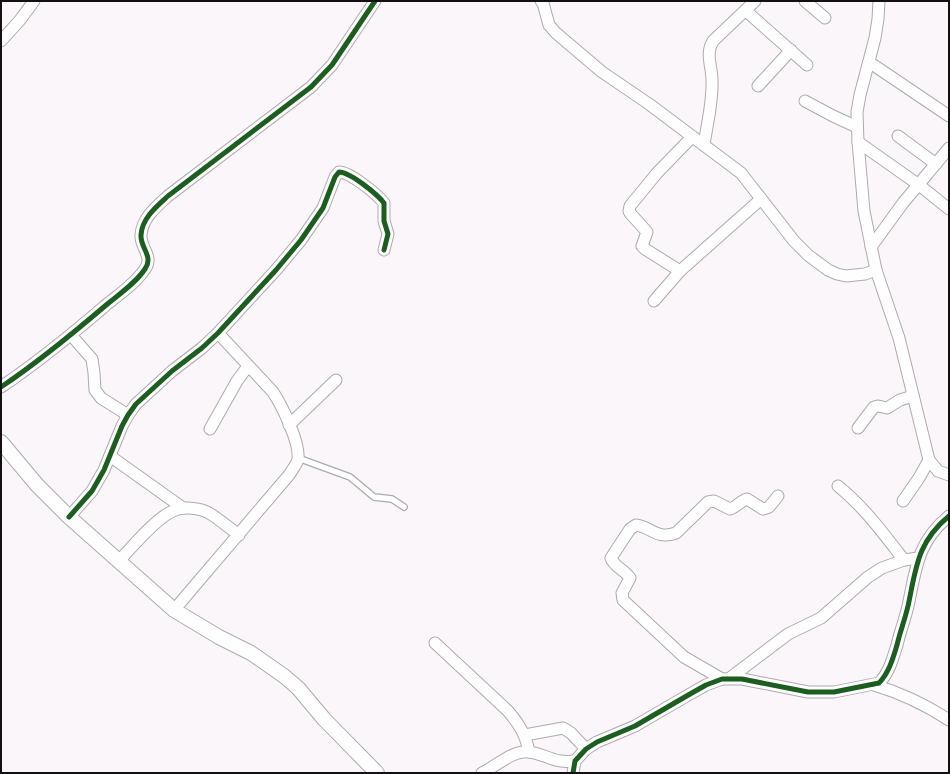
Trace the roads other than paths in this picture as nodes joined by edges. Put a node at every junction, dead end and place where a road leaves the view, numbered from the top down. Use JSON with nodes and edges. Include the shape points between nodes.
{"nodes":[{"id":1,"x":34,"y":1,"type":"edge"},
{"id":2,"x":375,"y":1,"type":"edge"},
{"id":3,"x":541,"y":1,"type":"edge"},
{"id":4,"x":755,"y":1,"type":"edge"},
{"id":5,"x":805,"y":1,"type":"edge"},
{"id":6,"x":879,"y":1,"type":"edge"},
{"id":7,"x":746,"y":11,"type":"junction"},
{"id":8,"x":825,"y":18,"type":"dead end"},
{"id":9,"x":1,"y":41,"type":"edge"},
{"id":10,"x":791,"y":50,"type":"junction"},
{"id":11,"x":869,"y":62,"type":"junction"},
{"id":12,"x":807,"y":65,"type":"dead end"},
{"id":13,"x":758,"y":86,"type":"dead end"},
{"id":14,"x":805,"y":100,"type":"dead end"},
{"id":15,"x":949,"y":116,"type":"edge"},
{"id":16,"x":857,"y":127,"type":"junction"},
{"id":17,"x":898,"y":136,"type":"dead end"},
{"id":18,"x":692,"y":137,"type":"junction"},
{"id":19,"x":858,"y":142,"type":"junction"},
{"id":20,"x":704,"y":145,"type":"junction"},
{"id":21,"x":949,"y":148,"type":"edge"},
{"id":22,"x":936,"y":164,"type":"junction"},
{"id":23,"x":918,"y":185,"type":"junction"},
{"id":24,"x":761,"y":199,"type":"junction"},
{"id":25,"x":949,"y":209,"type":"edge"},
{"id":26,"x":871,"y":247,"type":"junction"},
{"id":27,"x":384,"y":250,"type":"dead end"},
{"id":28,"x":876,"y":270,"type":"junction"},
{"id":29,"x":680,"y":271,"type":"junction"},
{"id":30,"x":654,"y":302,"type":"dead end"},
{"id":31,"x":218,"y":333,"type":"junction"},
{"id":32,"x":71,"y":335,"type":"junction"},
{"id":33,"x":248,"y":366,"type":"junction"},
{"id":34,"x":336,"y":380,"type":"dead end"},
{"id":35,"x":1,"y":388,"type":"edge"},
{"id":36,"x":913,"y":396,"type":"junction"},
{"id":37,"x":128,"y":415,"type":"junction"},
{"id":38,"x":289,"y":425,"type":"junction"},
{"id":39,"x":858,"y":428,"type":"dead end"},
{"id":40,"x":210,"y":429,"type":"dead end"},
{"id":41,"x":1,"y":442,"type":"edge"},
{"id":42,"x":110,"y":456,"type":"junction"},
{"id":43,"x":298,"y":458,"type":"junction"},
{"id":44,"x":929,"y":460,"type":"junction"},
{"id":45,"x":949,"y":475,"type":"edge"},
{"id":46,"x":838,"y":486,"type":"dead end"},
{"id":47,"x":778,"y":496,"type":"dead end"},
{"id":48,"x":903,"y":502,"type":"dead end"},
{"id":49,"x":404,"y":507,"type":"dead end"},
{"id":50,"x":183,"y":508,"type":"junction"},
{"id":51,"x":949,"y":516,"type":"edge"},
{"id":52,"x":69,"y":517,"type":"junction"},
{"id":53,"x":239,"y":535,"type":"junction"},
{"id":54,"x":918,"y":558,"type":"junction"},
{"id":55,"x":904,"y":560,"type":"junction"},
{"id":56,"x":118,"y":561,"type":"junction"},
{"id":57,"x":174,"y":610,"type":"junction"},
{"id":58,"x":435,"y":643,"type":"dead end"},
{"id":59,"x":726,"y":679,"type":"junction"},
{"id":60,"x":874,"y":685,"type":"junction"},
{"id":61,"x":949,"y":720,"type":"edge"},
{"id":62,"x":525,"y":735,"type":"junction"},
{"id":63,"x":586,"y":749,"type":"junction"},
{"id":64,"x":529,"y":752,"type":"junction"},
{"id":65,"x":574,"y":762,"type":"junction"},
{"id":66,"x":377,"y":773,"type":"edge"},
{"id":67,"x":482,"y":773,"type":"edge"},
{"id":68,"x":573,"y":773,"type":"edge"}],
"edges":[{"from":1,"to":9,"type":"street"},
{"from":2,"to":32,"type":"street","via":[[332,65],[311,87],[155,208],[142,227],[141,241],[148,258],[145,269],[138,278]]},
{"from":3,"to":18,"type":"street","via":[[549,24],[556,33],[602,72]]},
{"from":4,"to":7,"type":"street"},
{"from":5,"to":8,"type":"street"},
{"from":6,"to":11,"type":"street"},
{"from":7,"to":10,"type":"street"},
{"from":7,"to":20,"type":"street","via":[[710,45],[708,59],[712,98]]},
{"from":10,"to":12,"type":"street"},
{"from":10,"to":13,"type":"street"},
{"from":11,"to":15,"type":"street"},
{"from":11,"to":16,"type":"street","via":[[860,95]]},
{"from":14,"to":16,"type":"street"},
{"from":16,"to":19,"type":"street"},
{"from":17,"to":22,"type":"street"},
{"from":18,"to":20,"type":"street"},
{"from":18,"to":29,"type":"street","via":[[657,172],[630,206],[629,211],[647,232],[642,246]]},
{"from":19,"to":23,"type":"street"},
{"from":19,"to":26,"type":"street","via":[[864,211]]},
{"from":20,"to":24,"type":"street","via":[[741,173]]},
{"from":21,"to":22,"type":"street"},
{"from":22,"to":23,"type":"street"},
{"from":23,"to":25,"type":"street"},
{"from":23,"to":26,"type":"street"},
{"from":24,"to":28,"type":"street","via":[[794,241],[828,270],[846,276]]},
{"from":24,"to":29,"type":"street"},
{"from":26,"to":28,"type":"street"},
{"from":27,"to":31,"type":"street","via":[[388,234],[384,221],[384,203],[350,176],[339,172],[323,208],[301,240]]},
{"from":28,"to":36,"type":"street","via":[[899,338]]},
{"from":29,"to":30,"type":"street"},
{"from":31,"to":33,"type":"street"},
{"from":31,"to":37,"type":"street","via":[[172,371],[136,404]]},
{"from":32,"to":35,"type":"street"},
{"from":32,"to":37,"type":"street","via":[[92,359],[95,390],[101,398]]},
{"from":33,"to":38,"type":"street","via":[[280,402]]},
{"from":33,"to":40,"type":"street","via":[[237,380]]},
{"from":34,"to":38,"type":"street"},
{"from":36,"to":39,"type":"street","via":[[887,408],[874,407]]},
{"from":36,"to":44,"type":"street"},
{"from":37,"to":42,"type":"street"},
{"from":38,"to":43,"type":"street","via":[[298,445]]},
{"from":41,"to":52,"type":"street","via":[[37,485]]},
{"from":42,"to":50,"type":"street"},
{"from":42,"to":52,"type":"street","via":[[92,491]]},
{"from":43,"to":49,"type":"lane","via":[[350,477],[374,497],[392,500]]},
{"from":43,"to":53,"type":"street","via":[[289,475]]},
{"from":44,"to":45,"type":"street","via":[[938,471]]},
{"from":44,"to":48,"type":"street"},
{"from":46,"to":55,"type":"street","via":[[870,516]]},
{"from":47,"to":59,"type":"street","via":[[769,507],[763,509],[747,499],[730,509],[714,501],[708,502],[676,533],[669,535],[658,534],[636,525],[630,529],[611,558],[630,578],[622,593],[623,600],[684,657]]},
{"from":50,"to":53,"type":"street","via":[[209,513]]},
{"from":50,"to":56,"type":"street","via":[[159,520]]},
{"from":51,"to":54,"type":"street","via":[[931,534]]},
{"from":52,"to":56,"type":"street"},
{"from":53,"to":57,"type":"street"},
{"from":54,"to":55,"type":"street"},
{"from":54,"to":60,"type":"street","via":[[908,608],[893,658],[884,678]]},
{"from":55,"to":59,"type":"street","via":[[882,568],[821,618],[788,634]]},
{"from":56,"to":57,"type":"street"},
{"from":57,"to":66,"type":"street","via":[[251,653],[284,676]]},
{"from":58,"to":62,"type":"street","via":[[508,711]]},
{"from":59,"to":60,"type":"street","via":[[742,678],[808,692],[834,692]]},
{"from":59,"to":63,"type":"street","via":[[706,685],[635,726]]},
{"from":60,"to":61,"type":"street","via":[[920,703]]},
{"from":62,"to":63,"type":"street","via":[[563,728]]},
{"from":62,"to":64,"type":"street"},
{"from":63,"to":65,"type":"street"},
{"from":64,"to":65,"type":"street","via":[[558,761]]},
{"from":64,"to":67,"type":"street","via":[[506,758]]},
{"from":65,"to":68,"type":"street"}]}
